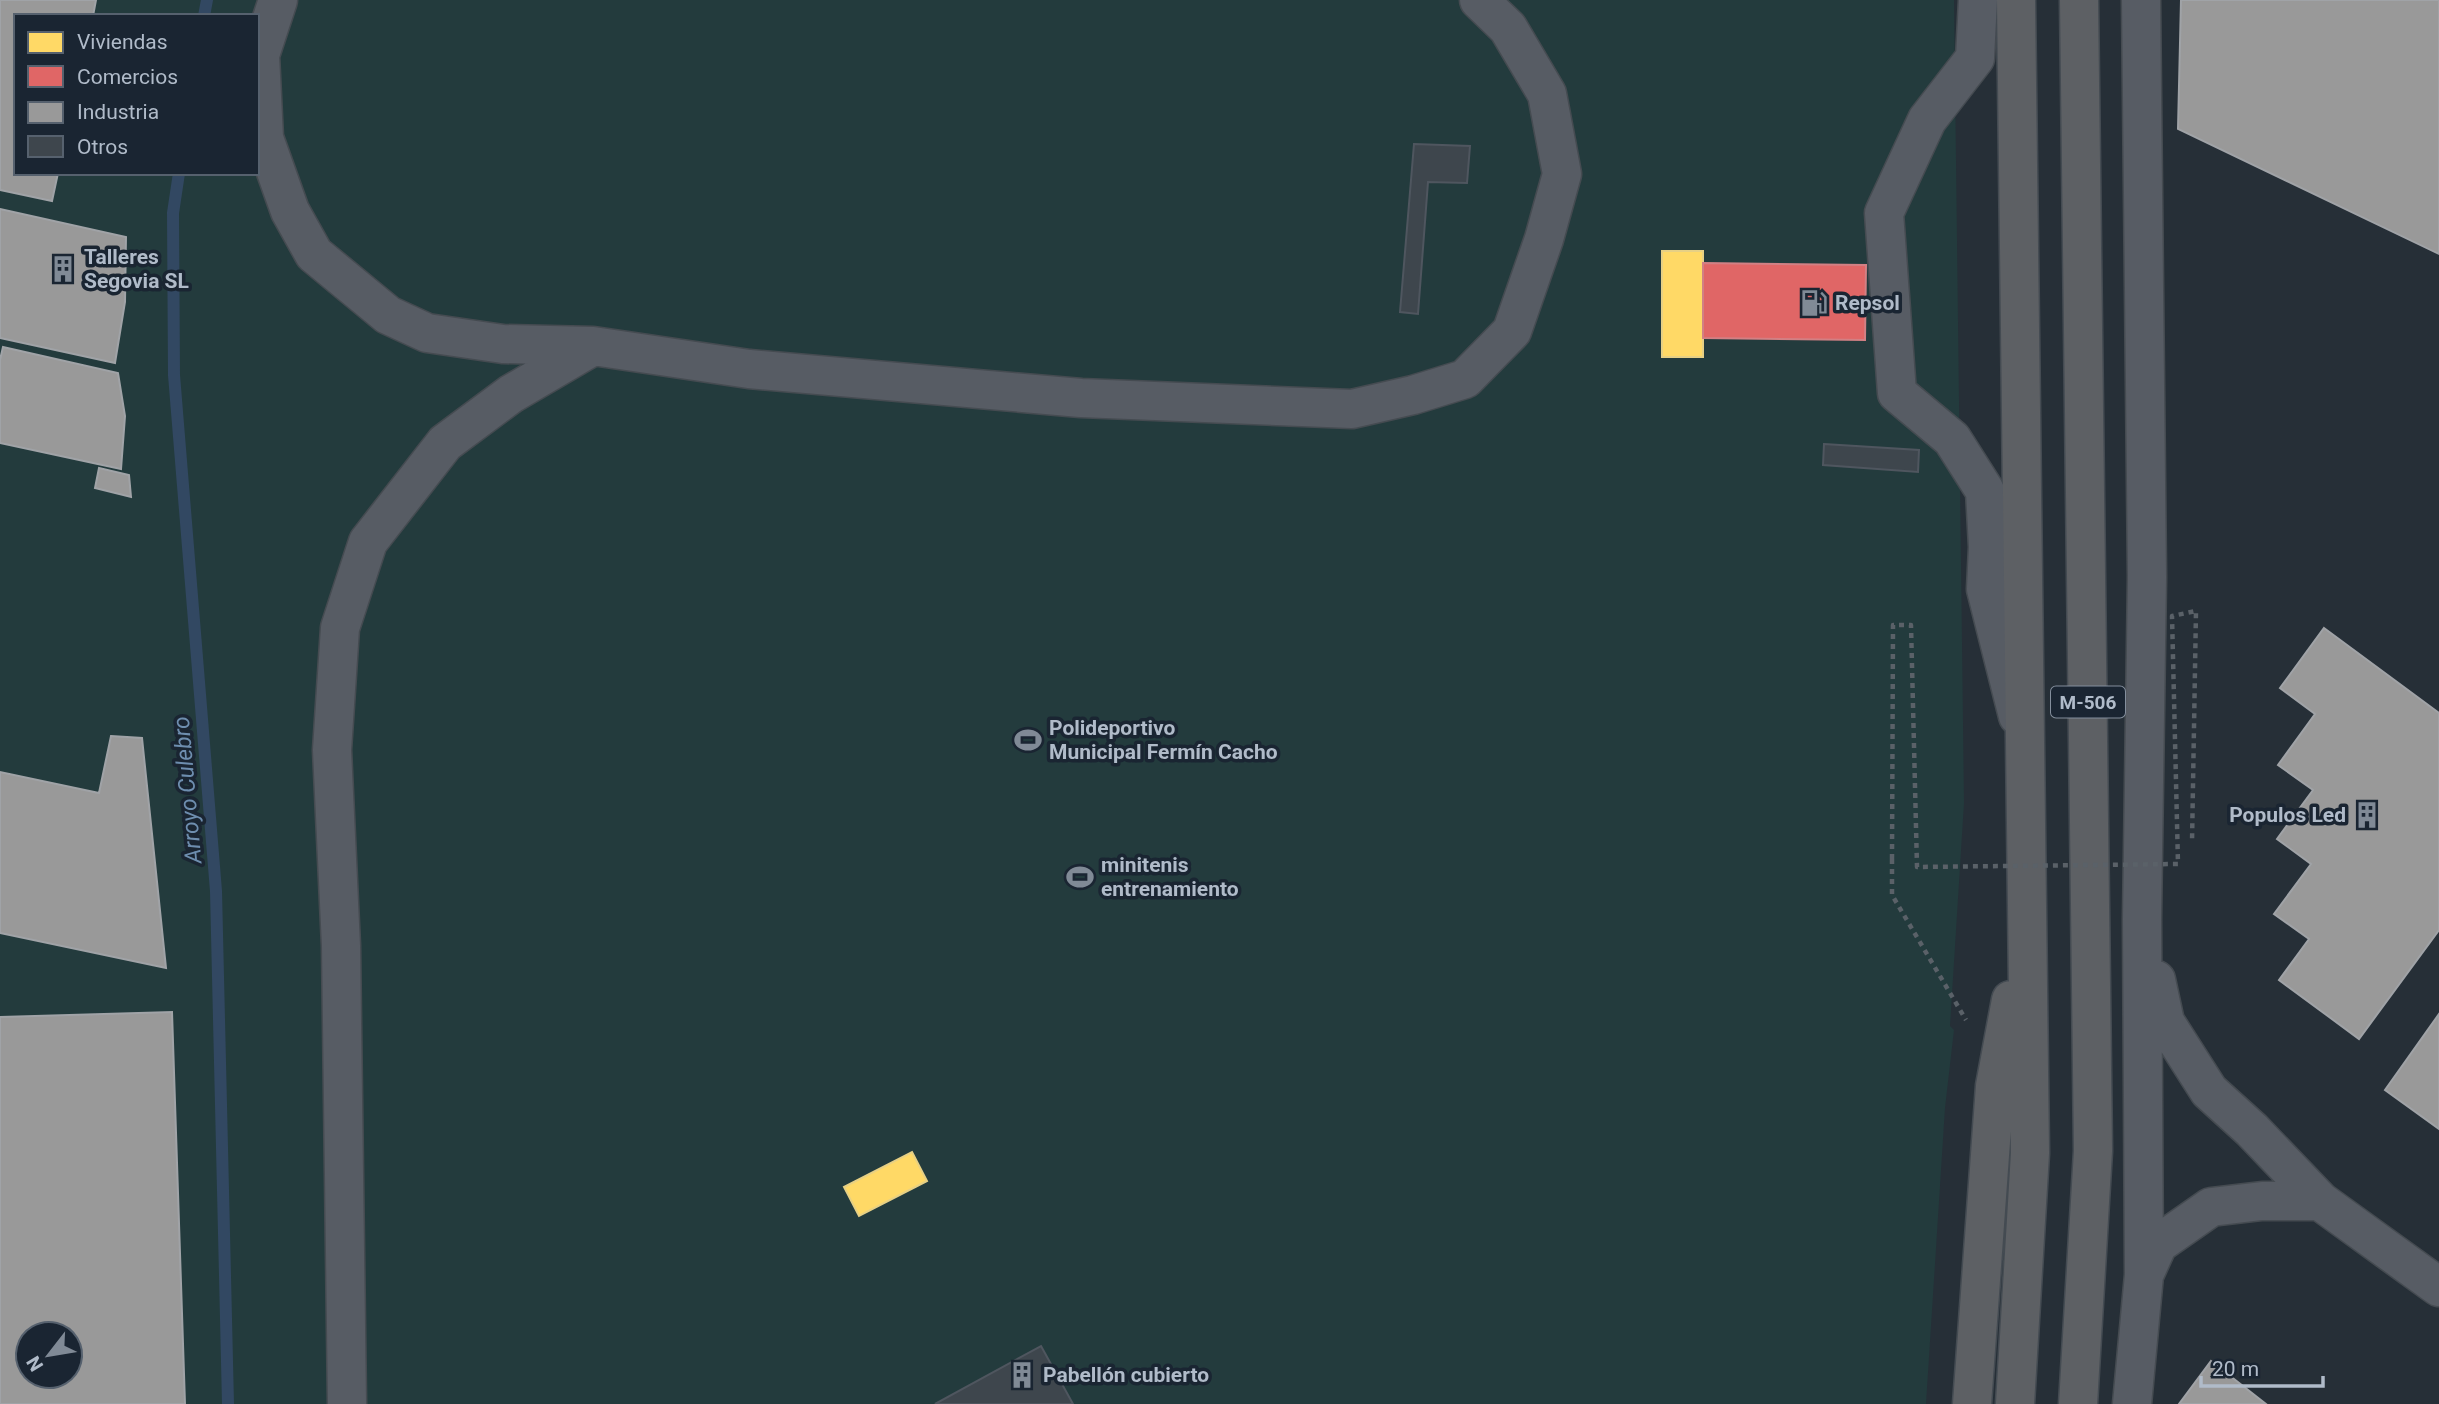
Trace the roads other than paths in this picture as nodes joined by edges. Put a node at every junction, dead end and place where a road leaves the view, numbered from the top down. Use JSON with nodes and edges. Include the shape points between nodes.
{"nodes":[{"id":1,"x":278,"y":0,"type":"edge"},
{"id":2,"x":1479,"y":0,"type":"edge"},
{"id":3,"x":1978,"y":0,"type":"edge"},
{"id":4,"x":2016,"y":0,"type":"edge"},
{"id":5,"x":2079,"y":0,"type":"edge"},
{"id":6,"x":2141,"y":0,"type":"edge"},
{"id":7,"x":593,"y":346,"type":"junction"},
{"id":8,"x":2025,"y":746,"type":"junction"},
{"id":9,"x":2027,"y":918,"type":"junction"},
{"id":10,"x":2142,"y":919,"type":"junction"},
{"id":11,"x":2320,"y":1201,"type":"junction"},
{"id":12,"x":2144,"y":1275,"type":"junction"},
{"id":13,"x":2439,"y":1287,"type":"edge"},
{"id":14,"x":347,"y":1404,"type":"edge"},
{"id":15,"x":1972,"y":1404,"type":"edge"},
{"id":16,"x":2015,"y":1404,"type":"edge"},
{"id":17,"x":2078,"y":1404,"type":"edge"},
{"id":18,"x":2132,"y":1404,"type":"edge"}],
"edges":[{"from":1,"to":7,"type":"street","via":[[260,55],[264,138],[290,211],[314,254],[388,315],[427,333],[503,344]]},
{"from":2,"to":7,"type":"street","via":[[1508,29],[1547,94],[1562,174],[1512,331],[1465,379],[1352,409],[1081,398],[749,369]]},
{"from":3,"to":8,"type":"street","via":[[1975,58],[1927,120],[1884,213],[1897,393],[1952,439],[1985,491],[1986,589]]},
{"from":4,"to":8,"type":"highway","number":"M-506"},
{"from":5,"to":17,"type":"highway","number":"M-506","via":[[2093,1151]]},
{"from":6,"to":10,"type":"street","via":[[2147,577]]},
{"from":7,"to":14,"type":"street","via":[[511,394],[444,443],[368,542],[340,628],[332,750],[341,946]]},
{"from":8,"to":9,"type":"highway","number":"M-506"},
{"from":9,"to":15,"type":"highway","via":[[1995,1086]]},
{"from":9,"to":16,"type":"highway","number":"M-506","via":[[2030,1153]]},
{"from":10,"to":11,"type":"street","via":[[2165,1023],[2209,1091]]},
{"from":10,"to":12,"type":"street"},
{"from":11,"to":12,"type":"street","via":[[2211,1207],[2158,1244]]},
{"from":11,"to":13,"type":"street"},
{"from":12,"to":18,"type":"street"}]}
